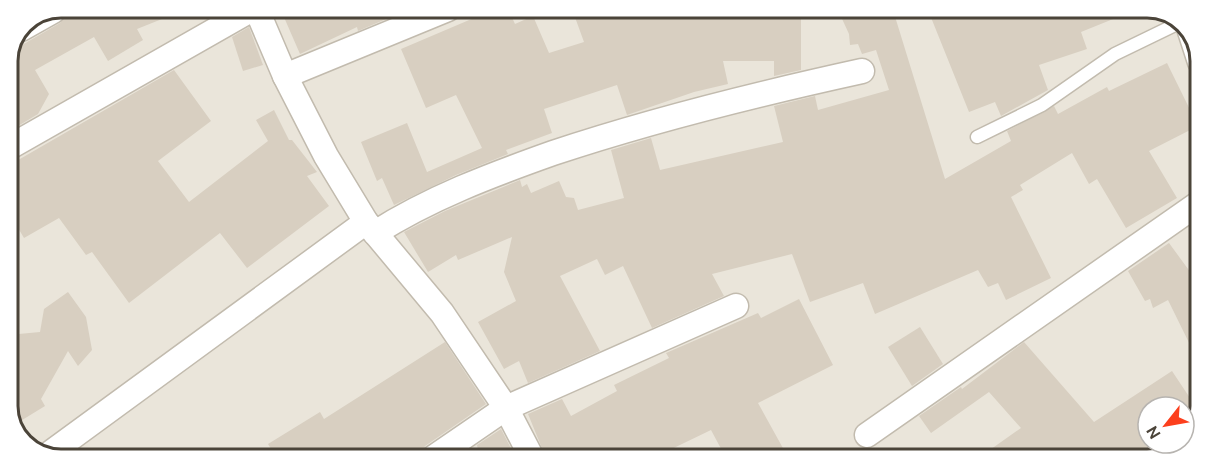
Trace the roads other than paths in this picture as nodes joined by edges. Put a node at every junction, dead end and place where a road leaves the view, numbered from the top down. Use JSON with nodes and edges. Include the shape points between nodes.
{"nodes":[{"id":1,"x":237,"y":18,"type":"edge"},
{"id":2,"x":259,"y":18,"type":"edge"},
{"id":3,"x":426,"y":18,"type":"edge"},
{"id":4,"x":1172,"y":26,"type":"edge"},
{"id":5,"x":862,"y":71,"type":"dead end"},
{"id":6,"x":285,"y":76,"type":"junction"},
{"id":7,"x":977,"y":137,"type":"dead end"},
{"id":8,"x":18,"y":142,"type":"edge"},
{"id":9,"x":1190,"y":209,"type":"edge"},
{"id":10,"x":370,"y":228,"type":"junction"},
{"id":11,"x":736,"y":306,"type":"dead end"},
{"id":12,"x":506,"y":408,"type":"junction"},
{"id":13,"x":867,"y":435,"type":"dead end"},
{"id":14,"x":57,"y":449,"type":"edge"},
{"id":15,"x":446,"y":449,"type":"edge"},
{"id":16,"x":527,"y":449,"type":"edge"}],
"edges":[{"from":1,"to":8,"type":"street"},
{"from":2,"to":6,"type":"street"},
{"from":3,"to":6,"type":"street"},
{"from":4,"to":7,"type":"lane","via":[[1114,54],[1042,105]]},
{"from":5,"to":10,"type":"street","via":[[628,128],[501,171]]},
{"from":6,"to":10,"type":"street","via":[[326,156]]},
{"from":9,"to":13,"type":"street"},
{"from":10,"to":12,"type":"street","via":[[442,313]]},
{"from":10,"to":14,"type":"street"},
{"from":11,"to":12,"type":"street"},
{"from":12,"to":15,"type":"street"},
{"from":12,"to":16,"type":"street"}]}
